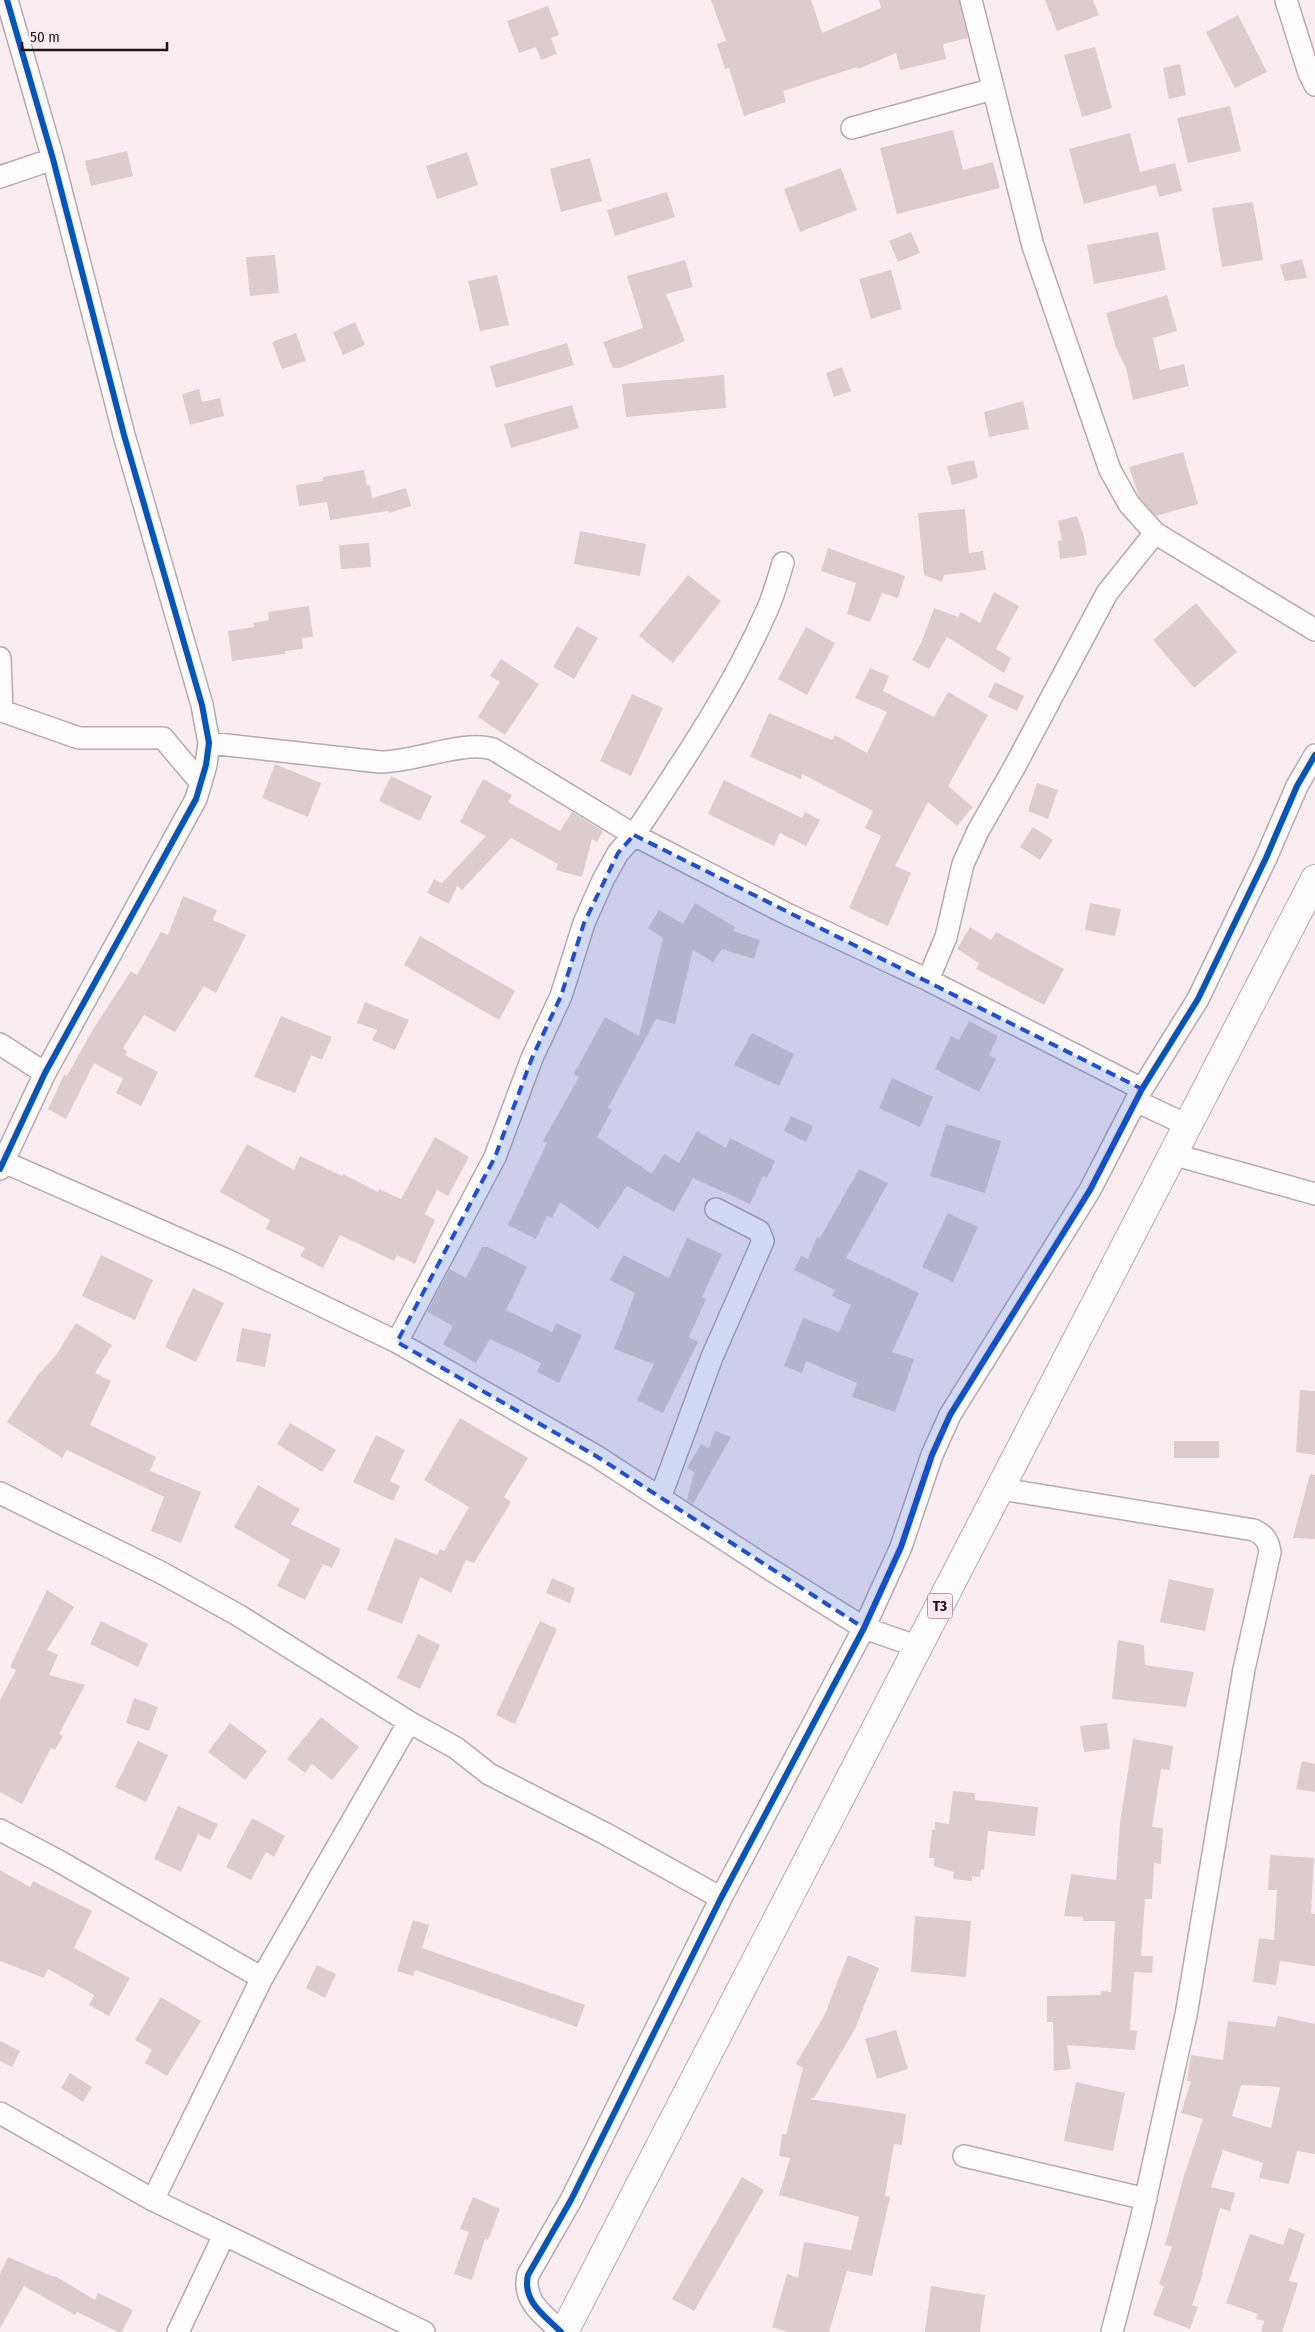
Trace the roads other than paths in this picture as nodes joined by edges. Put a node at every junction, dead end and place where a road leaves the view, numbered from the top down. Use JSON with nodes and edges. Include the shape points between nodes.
{"nodes":[{"id":1,"x":7,"y":0,"type":"edge"},
{"id":2,"x":971,"y":0,"type":"edge"},
{"id":3,"x":1286,"y":0,"type":"edge"},
{"id":4,"x":1315,"y":85,"type":"edge"},
{"id":5,"x":993,"y":90,"type":"junction"},
{"id":6,"x":852,"y":128,"type":"dead end"},
{"id":7,"x":53,"y":159,"type":"junction"},
{"id":8,"x":0,"y":177,"type":"edge"},
{"id":9,"x":1155,"y":533,"type":"junction"},
{"id":10,"x":783,"y":563,"type":"dead end"},
{"id":11,"x":1315,"y":630,"type":"edge"},
{"id":12,"x":0,"y":658,"type":"edge"},
{"id":13,"x":209,"y":743,"type":"junction"},
{"id":14,"x":1315,"y":755,"type":"edge"},
{"id":15,"x":200,"y":783,"type":"junction"},
{"id":16,"x":634,"y":835,"type":"junction"},
{"id":17,"x":1315,"y":879,"type":"edge"},
{"id":18,"x":928,"y":980,"type":"junction"},
{"id":19,"x":0,"y":1044,"type":"edge"},
{"id":20,"x":45,"y":1074,"type":"junction"},
{"id":21,"x":1139,"y":1095,"type":"junction"},
{"id":22,"x":1187,"y":1125,"type":"junction"},
{"id":23,"x":1172,"y":1154,"type":"junction"},
{"id":24,"x":2,"y":1165,"type":"edge"},
{"id":25,"x":1315,"y":1194,"type":"edge"},
{"id":26,"x":716,"y":1209,"type":"dead end"},
{"id":27,"x":397,"y":1342,"type":"junction"},
{"id":28,"x":1001,"y":1489,"type":"junction"},
{"id":29,"x":0,"y":1493,"type":"edge"},
{"id":30,"x":660,"y":1498,"type":"junction"},
{"id":31,"x":864,"y":1628,"type":"junction"},
{"id":32,"x":919,"y":1647,"type":"junction"},
{"id":33,"x":409,"y":1722,"type":"junction"},
{"id":34,"x":0,"y":1830,"type":"edge"},
{"id":35,"x":721,"y":1898,"type":"junction"},
{"id":36,"x":262,"y":1978,"type":"junction"},
{"id":37,"x":0,"y":2113,"type":"edge"},
{"id":38,"x":964,"y":2156,"type":"dead end"},
{"id":39,"x":1146,"y":2199,"type":"junction"},
{"id":40,"x":153,"y":2200,"type":"junction"},
{"id":41,"x":224,"y":2235,"type":"junction"},
{"id":42,"x":178,"y":2332,"type":"edge"},
{"id":43,"x":424,"y":2332,"type":"edge"},
{"id":44,"x":562,"y":2332,"type":"edge"},
{"id":45,"x":1112,"y":2332,"type":"edge"}],
"edges":[{"from":1,"to":7,"type":"street"},
{"from":2,"to":5,"type":"street"},
{"from":3,"to":4,"type":"street"},
{"from":5,"to":6,"type":"street"},
{"from":5,"to":9,"type":"street","via":[[1033,246],[1110,470],[1129,504]]},
{"from":7,"to":8,"type":"street"},
{"from":7,"to":13,"type":"street","via":[[124,435],[202,705]]},
{"from":9,"to":11,"type":"street"},
{"from":9,"to":18,"type":"street","via":[[1107,592],[1016,766],[978,831],[963,864],[946,937]]},
{"from":10,"to":16,"type":"street","via":[[767,610],[741,661],[696,743]]},
{"from":12,"to":15,"type":"street","via":[[2,711],[79,738],[163,738]]},
{"from":13,"to":15,"type":"street"},
{"from":13,"to":16,"type":"street","via":[[380,762],[407,760],[481,745],[493,749]]},
{"from":14,"to":21,"type":"street","via":[[1297,786],[1198,1000]]},
{"from":15,"to":20,"type":"street","via":[[196,799]]},
{"from":16,"to":18,"type":"street","via":[[785,913]]},
{"from":16,"to":27,"type":"street","via":[[618,853],[592,906],[561,996],[532,1058],[496,1157]]},
{"from":17,"to":22,"type":"highway","number":"T3"},
{"from":18,"to":21,"type":"street"},
{"from":19,"to":20,"type":"street"},
{"from":20,"to":24,"type":"street"},
{"from":21,"to":22,"type":"street"},
{"from":21,"to":31,"type":"street","via":[[1090,1190],[950,1415],[932,1455],[901,1546]]},
{"from":22,"to":23,"type":"highway","number":"T3"},
{"from":23,"to":25,"type":"street"},
{"from":23,"to":28,"type":"highway","number":"T3"},
{"from":24,"to":27,"type":"street","via":[[227,1260]]},
{"from":26,"to":30,"type":"street","via":[[759,1231],[763,1240],[712,1357]]},
{"from":27,"to":30,"type":"street","via":[[596,1456]]},
{"from":28,"to":32,"type":"highway","number":"T3"},
{"from":28,"to":39,"type":"street","via":[[1254,1530],[1264,1535],[1268,1542],[1270,1552],[1244,1669],[1186,2015]]},
{"from":29,"to":33,"type":"street","via":[[162,1573],[238,1615]]},
{"from":30,"to":31,"type":"street"},
{"from":31,"to":32,"type":"street"},
{"from":31,"to":35,"type":"street"},
{"from":32,"to":44,"type":"highway","number":"T3"},
{"from":33,"to":35,"type":"street","via":[[456,1748],[511,1787],[606,1834]]},
{"from":33,"to":36,"type":"street"},
{"from":34,"to":36,"type":"street"},
{"from":35,"to":44,"type":"street","via":[[571,2200],[528,2275],[527,2294]]},
{"from":36,"to":40,"type":"street"},
{"from":37,"to":40,"type":"street"},
{"from":38,"to":39,"type":"street"},
{"from":39,"to":45,"type":"street"},
{"from":40,"to":41,"type":"street"},
{"from":41,"to":42,"type":"street"},
{"from":41,"to":43,"type":"street"}]}
